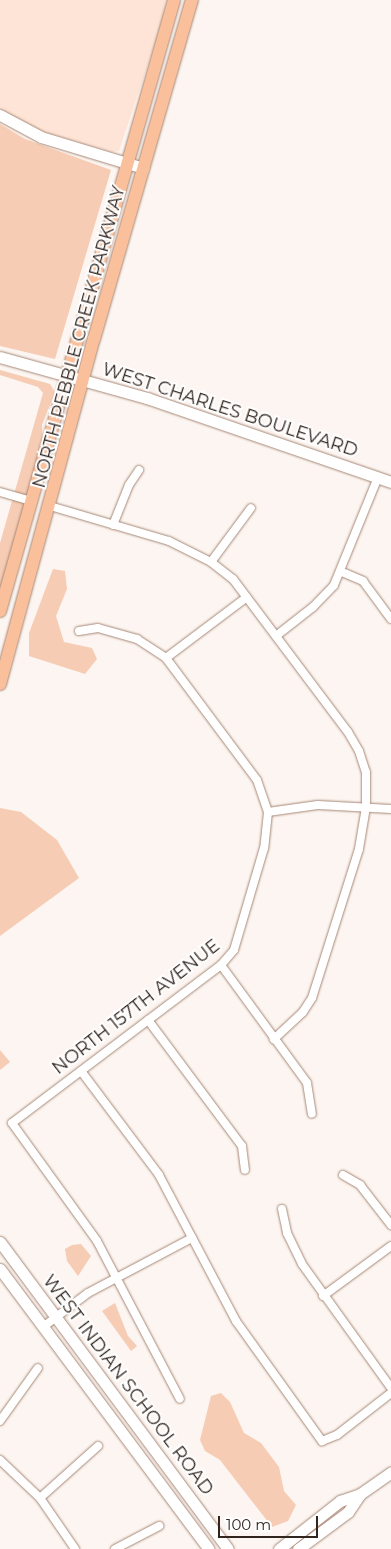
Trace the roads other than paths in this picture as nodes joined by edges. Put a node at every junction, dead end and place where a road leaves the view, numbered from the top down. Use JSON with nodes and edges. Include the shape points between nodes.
{"nodes":[{"id":1,"x":174,"y":0,"type":"edge"},
{"id":2,"x":192,"y":0,"type":"edge"},
{"id":3,"x":0,"y":115,"type":"edge"},
{"id":4,"x":125,"y":162,"type":"junction"},
{"id":5,"x":144,"y":168,"type":"junction"},
{"id":6,"x":0,"y":357,"type":"edge"},
{"id":7,"x":68,"y":377,"type":"junction"},
{"id":8,"x":84,"y":381,"type":"junction"},
{"id":9,"x":139,"y":470,"type":"dead end"},
{"id":10,"x":378,"y":477,"type":"junction"},
{"id":11,"x":391,"y":482,"type":"edge"},
{"id":12,"x":0,"y":492,"type":"edge"},
{"id":13,"x":31,"y":501,"type":"junction"},
{"id":14,"x":50,"y":506,"type":"junction"},
{"id":15,"x":251,"y":508,"type":"dead end"},
{"id":16,"x":113,"y":524,"type":"junction"},
{"id":17,"x":211,"y":562,"type":"junction"},
{"id":18,"x":342,"y":572,"type":"junction"},
{"id":19,"x":247,"y":597,"type":"junction"},
{"id":20,"x":388,"y":609,"type":"edge"},
{"id":21,"x":0,"y":612,"type":"edge"},
{"id":22,"x":391,"y":619,"type":"edge"},
{"id":23,"x":79,"y":631,"type":"dead end"},
{"id":24,"x":276,"y":636,"type":"junction"},
{"id":25,"x":166,"y":658,"type":"junction"},
{"id":26,"x":0,"y":684,"type":"edge"},
{"id":27,"x":366,"y":807,"type":"junction"},
{"id":28,"x":391,"y":809,"type":"edge"},
{"id":29,"x":268,"y":812,"type":"junction"},
{"id":30,"x":221,"y":965,"type":"junction"},
{"id":31,"x":148,"y":1020,"type":"junction"},
{"id":32,"x":274,"y":1039,"type":"junction"},
{"id":33,"x":81,"y":1070,"type":"junction"},
{"id":34,"x":312,"y":1114,"type":"dead end"},
{"id":35,"x":245,"y":1170,"type":"dead end"},
{"id":36,"x":343,"y":1175,"type":"dead end"},
{"id":37,"x":282,"y":1209,"type":"dead end"},
{"id":38,"x":391,"y":1225,"type":"edge"},
{"id":39,"x":192,"y":1238,"type":"junction"},
{"id":40,"x":0,"y":1242,"type":"edge"},
{"id":41,"x":391,"y":1246,"type":"edge"},
{"id":42,"x":0,"y":1269,"type":"edge"},
{"id":43,"x":116,"y":1278,"type":"junction"},
{"id":44,"x":323,"y":1296,"type":"junction"},
{"id":45,"x":56,"y":1316,"type":"junction"},
{"id":46,"x":43,"y":1326,"type":"junction"},
{"id":47,"x":38,"y":1368,"type":"dead end"},
{"id":48,"x":391,"y":1388,"type":"edge"},
{"id":49,"x":391,"y":1393,"type":"edge"},
{"id":50,"x":180,"y":1399,"type":"dead end"},
{"id":51,"x":0,"y":1420,"type":"edge"},
{"id":52,"x":98,"y":1446,"type":"dead end"},
{"id":53,"x":0,"y":1460,"type":"edge"},
{"id":54,"x":391,"y":1472,"type":"edge"},
{"id":55,"x":360,"y":1494,"type":"junction"},
{"id":56,"x":40,"y":1498,"type":"junction"},
{"id":57,"x":159,"y":1526,"type":"dead end"},
{"id":58,"x":75,"y":1549,"type":"edge"},
{"id":59,"x":115,"y":1549,"type":"edge"},
{"id":60,"x":208,"y":1549,"type":"edge"},
{"id":61,"x":228,"y":1549,"type":"edge"},
{"id":62,"x":279,"y":1549,"type":"edge"},
{"id":63,"x":298,"y":1549,"type":"edge"}],
"edges":[{"from":1,"to":4,"type":"main road","name":"NORTH PEBBLE CREEK PARKWAY"},
{"from":2,"to":5,"type":"main road","name":"NORTH PEBBLE CREEK PARKWAY"},
{"from":3,"to":4,"type":"street","via":[[41,137]]},
{"from":4,"to":5,"type":"street"},
{"from":4,"to":7,"type":"main road","name":"NORTH PEBBLE CREEK PARKWAY"},
{"from":5,"to":8,"type":"main road","name":"NORTH PEBBLE CREEK PARKWAY"},
{"from":6,"to":7,"type":"street","name":"WEST CHARLES BOULEVARD"},
{"from":7,"to":8,"type":"street","name":"WEST CHARLES BOULEVARD"},
{"from":7,"to":13,"type":"main road","name":"NORTH PEBBLE CREEK PARKWAY"},
{"from":8,"to":10,"type":"street","name":"WEST CHARLES BOULEVARD","via":[[147,398]]},
{"from":8,"to":14,"type":"main road","name":"NORTH PEBBLE CREEK PARKWAY"},
{"from":9,"to":16,"type":"street","via":[[129,485]]},
{"from":10,"to":11,"type":"street","name":"WEST CHARLES BOULEVARD"},
{"from":10,"to":18,"type":"street"},
{"from":12,"to":13,"type":"street"},
{"from":13,"to":21,"type":"main road","name":"NORTH PEBBLE CREEK PARKWAY"},
{"from":14,"to":16,"type":"street"},
{"from":14,"to":26,"type":"main road","name":"NORTH PEBBLE CREEK PARKWAY"},
{"from":15,"to":17,"type":"street"},
{"from":16,"to":17,"type":"street","via":[[169,541]]},
{"from":17,"to":19,"type":"street","via":[[233,579]]},
{"from":18,"to":20,"type":"street","via":[[363,581]]},
{"from":18,"to":24,"type":"street","via":[[319,602]]},
{"from":19,"to":24,"type":"street"},
{"from":19,"to":25,"type":"street"},
{"from":20,"to":22,"type":"street"},
{"from":23,"to":25,"type":"street","via":[[98,628],[136,639]]},
{"from":24,"to":27,"type":"street","via":[[359,751],[366,772]]},
{"from":25,"to":29,"type":"street","via":[[258,780]]},
{"from":27,"to":28,"type":"street"},
{"from":27,"to":29,"type":"street","via":[[318,806]]},
{"from":27,"to":32,"type":"street","via":[[359,849],[319,984],[303,1012]]},
{"from":29,"to":30,"type":"street","name":"NORTH 157TH AVENUE","via":[[264,848],[241,932],[234,950]]},
{"from":30,"to":31,"type":"street","name":"NORTH 157TH AVENUE"},
{"from":30,"to":32,"type":"street"},
{"from":31,"to":33,"type":"street","name":"NORTH 157TH AVENUE"},
{"from":31,"to":35,"type":"street","via":[[242,1146]]},
{"from":32,"to":34,"type":"street","via":[[307,1083]]},
{"from":33,"to":39,"type":"street","via":[[159,1175]]},
{"from":33,"to":43,"type":"street","name":"NORTH 157TH AVENUE","via":[[12,1123],[83,1219]]},
{"from":36,"to":38,"type":"street","via":[[360,1186]]},
{"from":37,"to":44,"type":"street","via":[[287,1233]]},
{"from":39,"to":43,"type":"street"},
{"from":39,"to":49,"type":"street","via":[[236,1321],[322,1441],[337,1435]]},
{"from":40,"to":45,"type":"street","name":"WEST INDIAN SCHOOL ROAD"},
{"from":41,"to":44,"type":"street"},
{"from":42,"to":46,"type":"street","name":"WEST INDIAN SCHOOL ROAD"},
{"from":43,"to":45,"type":"street"},
{"from":43,"to":50,"type":"street"},
{"from":44,"to":48,"type":"street"},
{"from":45,"to":46,"type":"street"},
{"from":45,"to":61,"type":"street","name":"WEST INDIAN SCHOOL ROAD"},
{"from":46,"to":60,"type":"street","name":"WEST INDIAN SCHOOL ROAD"},
{"from":47,"to":51,"type":"street"},
{"from":52,"to":56,"type":"street"},
{"from":53,"to":56,"type":"street"},
{"from":54,"to":55,"type":"street"},
{"from":55,"to":62,"type":"street","via":[[340,1501]]},
{"from":55,"to":63,"type":"street","via":[[348,1512]]},
{"from":56,"to":58,"type":"street"},
{"from":57,"to":59,"type":"street"}]}
